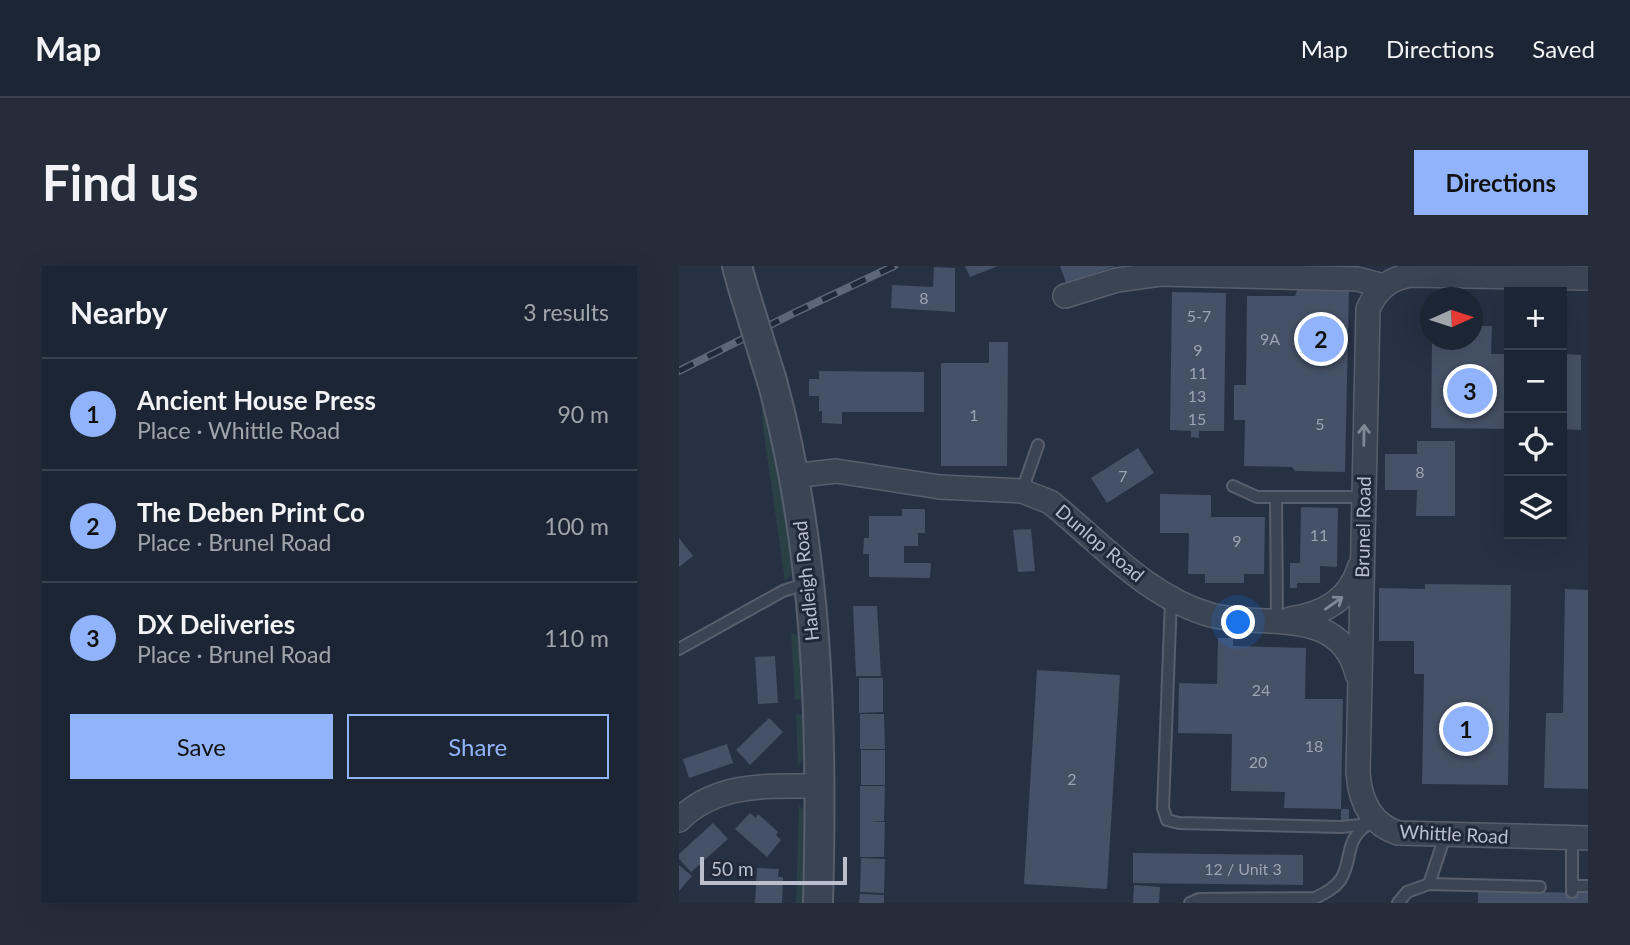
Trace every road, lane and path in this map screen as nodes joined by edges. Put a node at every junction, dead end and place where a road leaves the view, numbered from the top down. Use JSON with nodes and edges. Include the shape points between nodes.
{"nodes":[{"id":1,"x":740,"y":277,"type":"edge"},
{"id":2,"x":1588,"y":278,"type":"edge"},
{"id":3,"x":1384,"y":286,"type":"junction"},
{"id":4,"x":1065,"y":296,"type":"dead end"},
{"id":5,"x":1038,"y":445,"type":"dead end"},
{"id":6,"x":793,"y":476,"type":"junction"},
{"id":7,"x":1233,"y":486,"type":"dead end"},
{"id":8,"x":1022,"y":491,"type":"junction"},
{"id":9,"x":1276,"y":497,"type":"junction"},
{"id":10,"x":1363,"y":497,"type":"junction"},
{"id":11,"x":1363,"y":551,"type":"junction"},
{"id":12,"x":808,"y":583,"type":"junction"},
{"id":13,"x":1171,"y":598,"type":"junction"},
{"id":14,"x":1277,"y":621,"type":"junction"},
{"id":15,"x":679,"y":649,"type":"edge"},
{"id":16,"x":1360,"y":692,"type":"junction"},
{"id":17,"x":1358,"y":773,"type":"joint"},
{"id":18,"x":819,"y":786,"type":"junction"},
{"id":19,"x":1374,"y":819,"type":"junction"},
{"id":20,"x":679,"y":820,"type":"edge"},
{"id":21,"x":1445,"y":836,"type":"junction"},
{"id":22,"x":1580,"y":838,"type":"edge"},
{"id":23,"x":1429,"y":884,"type":"junction"},
{"id":24,"x":1588,"y":886,"type":"edge"},
{"id":25,"x":1540,"y":887,"type":"dead end"},
{"id":26,"x":1305,"y":902,"type":"edge"},
{"id":27,"x":818,"y":903,"type":"edge"},
{"id":28,"x":1191,"y":903,"type":"edge"},
{"id":29,"x":1398,"y":903,"type":"edge"}],
"edges":[{"from":1,"to":6,"type":"street","name":"Hadleigh Road","bridge":true,"via":[[772,381]]},
{"from":2,"to":3,"type":"street","via":[[1410,275]]},
{"from":3,"to":4,"type":"street","via":[[1357,279],[1160,274],[1117,280]]},
{"from":10,"to":3,"type":"street","name":"Brunel Road","one_way":true,"via":[[1366,325],[1368,309]]},
{"from":5,"to":8,"type":"lane"},
{"from":6,"to":8,"type":"street","name":"Dunlop Road","via":[[836,471],[940,487]]},
{"from":6,"to":12,"type":"street","name":"Hadleigh Road"},
{"from":7,"to":9,"type":"lane","via":[[1257,497]]},
{"from":8,"to":13,"type":"street","name":"Dunlop Road","via":[[1050,502],[1126,567]]},
{"from":9,"to":10,"type":"lane"},
{"from":9,"to":14,"type":"lane"},
{"from":10,"to":11,"type":"street","name":"Brunel Road"},
{"from":14,"to":11,"type":"street","name":"Dunlop Road","one_way":true,"via":[[1313,614],[1338,602],[1354,582]]},
{"from":11,"to":16,"type":"street","name":"Brunel Road"},
{"from":12,"to":15,"type":"lane","via":[[783,591]]},
{"from":12,"to":18,"type":"street","name":"Hadleigh Road"},
{"from":13,"to":14,"type":"street","name":"Dunlop Road","via":[[1212,615]]},
{"from":13,"to":19,"type":"lane","via":[[1163,808],[1167,820],[1341,827]]},
{"from":14,"to":16,"type":"street","name":"Dunlop Road","via":[[1336,637],[1352,657]]},
{"from":16,"to":17,"type":"street","name":"Brunel Road"},
{"from":17,"to":19,"type":"street","name":"Whittle Road","via":[[1360,792]]},
{"from":18,"to":20,"type":"street","via":[[728,791],[707,799]]},
{"from":18,"to":27,"type":"street","name":"Hadleigh Road"},
{"from":19,"to":21,"type":"street","name":"Whittle Road","via":[[1398,833]]},
{"from":19,"to":26,"type":"lane","via":[[1353,838],[1340,880]]},
{"from":21,"to":22,"type":"street","name":"Whittle Road"},
{"from":21,"to":23,"type":"lane"},
{"from":22,"to":24,"type":"lane","via":[[1572,889]]},
{"from":23,"to":25,"type":"lane"},
{"from":23,"to":29,"type":"lane","via":[[1407,892]]},
{"from":26,"to":28,"type":"lane","via":[[1199,899]]}]}
